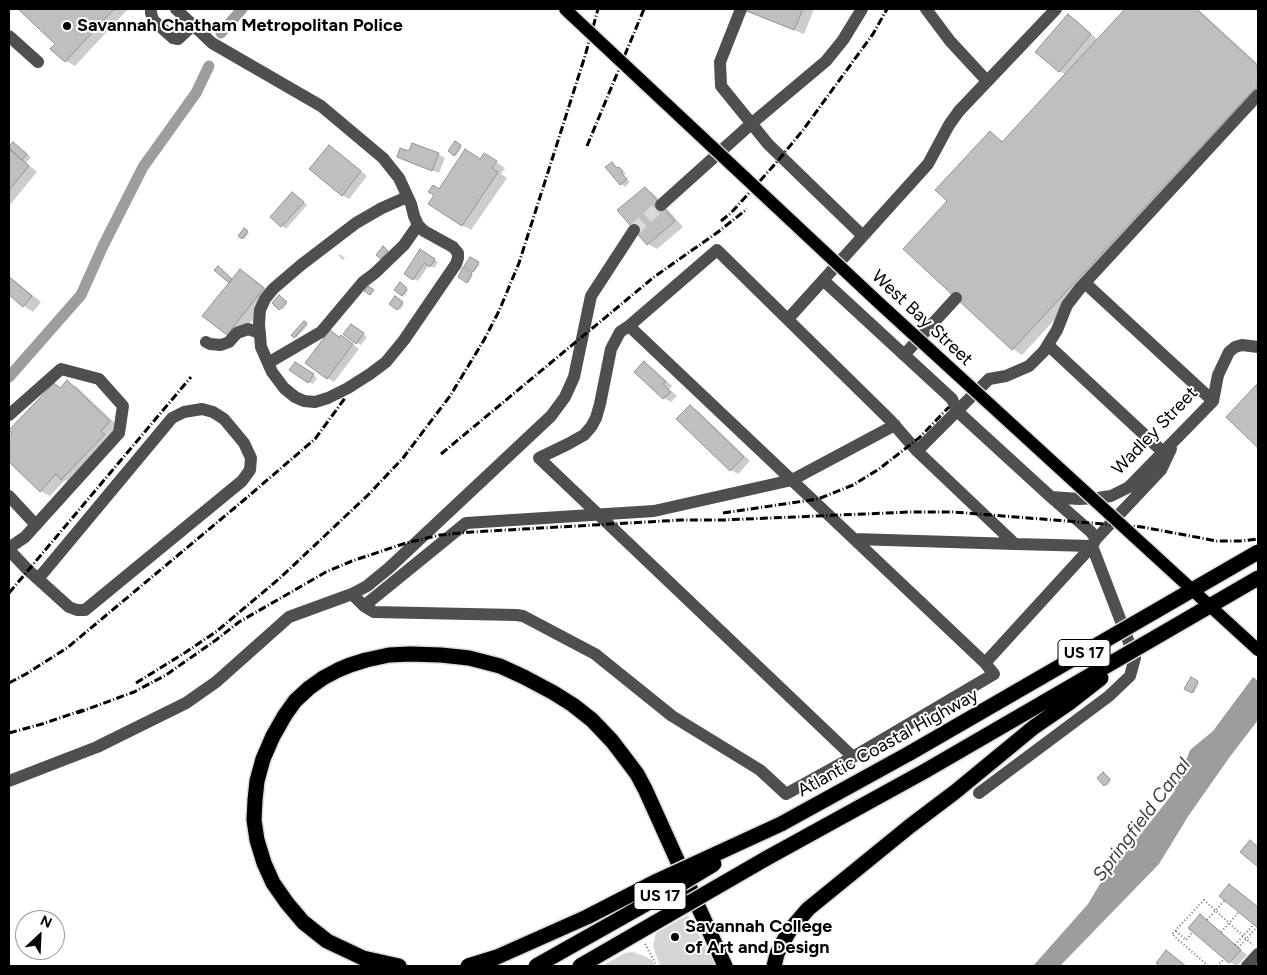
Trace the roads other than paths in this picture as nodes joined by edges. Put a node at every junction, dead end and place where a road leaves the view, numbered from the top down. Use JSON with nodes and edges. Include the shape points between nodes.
{"nodes":[{"id":1,"x":151,"y":9,"type":"edge"},
{"id":2,"x":176,"y":9,"type":"edge"},
{"id":3,"x":565,"y":9,"type":"edge"},
{"id":4,"x":741,"y":9,"type":"edge"},
{"id":5,"x":862,"y":9,"type":"edge"},
{"id":6,"x":926,"y":9,"type":"edge"},
{"id":7,"x":1056,"y":9,"type":"edge"},
{"id":8,"x":193,"y":25,"type":"junction"},
{"id":9,"x":9,"y":36,"type":"edge"},
{"id":10,"x":38,"y":62,"type":"dead end"},
{"id":11,"x":987,"y":81,"type":"junction"},
{"id":12,"x":1258,"y":95,"type":"edge"},
{"id":13,"x":751,"y":124,"type":"junction"},
{"id":14,"x":407,"y":197,"type":"junction"},
{"id":15,"x":661,"y":205,"type":"tunnel mouth"},
{"id":16,"x":418,"y":225,"type":"junction"},
{"id":17,"x":634,"y":230,"type":"tunnel mouth"},
{"id":18,"x":863,"y":236,"type":"junction"},
{"id":19,"x":823,"y":280,"type":"junction"},
{"id":20,"x":1085,"y":283,"type":"junction"},
{"id":21,"x":956,"y":298,"type":"dead end"},
{"id":22,"x":788,"y":319,"type":"junction"},
{"id":23,"x":629,"y":326,"type":"junction"},
{"id":24,"x":260,"y":333,"type":"junction"},
{"id":25,"x":206,"y":342,"type":"dead end"},
{"id":26,"x":1048,"y":345,"type":"junction"},
{"id":27,"x":1258,"y":347,"type":"edge"},
{"id":28,"x":904,"y":355,"type":"junction"},
{"id":29,"x":268,"y":363,"type":"junction"},
{"id":30,"x":1213,"y":401,"type":"junction"},
{"id":31,"x":957,"y":411,"type":"junction"},
{"id":32,"x":9,"y":415,"type":"edge"},
{"id":33,"x":895,"y":425,"type":"junction"},
{"id":34,"x":1176,"y":438,"type":"junction"},
{"id":35,"x":918,"y":451,"type":"junction"},
{"id":36,"x":1163,"y":452,"type":"junction"},
{"id":37,"x":792,"y":480,"type":"junction"},
{"id":38,"x":9,"y":496,"type":"edge"},
{"id":39,"x":1052,"y":496,"type":"junction"},
{"id":40,"x":599,"y":515,"type":"junction"},
{"id":41,"x":36,"y":525,"type":"junction"},
{"id":42,"x":854,"y":539,"type":"junction"},
{"id":43,"x":1094,"y":542,"type":"junction"},
{"id":44,"x":1014,"y":544,"type":"junction"},
{"id":45,"x":9,"y":549,"type":"edge"},
{"id":46,"x":1258,"y":552,"type":"edge"},
{"id":47,"x":1258,"y":578,"type":"edge"},
{"id":48,"x":38,"y":579,"type":"junction"},
{"id":49,"x":352,"y":594,"type":"junction"},
{"id":50,"x":364,"y":606,"type":"junction"},
{"id":51,"x":1148,"y":642,"type":"junction"},
{"id":52,"x":1258,"y":650,"type":"edge"},
{"id":53,"x":985,"y":663,"type":"junction"},
{"id":54,"x":852,"y":757,"type":"junction"},
{"id":55,"x":9,"y":781,"type":"edge"},
{"id":56,"x":979,"y":793,"type":"dead end"},
{"id":57,"x":782,"y":824,"type":"junction"},
{"id":58,"x":1258,"y":954,"type":"edge"},
{"id":59,"x":399,"y":966,"type":"edge"},
{"id":60,"x":468,"y":966,"type":"edge"},
{"id":61,"x":536,"y":966,"type":"edge"},
{"id":62,"x":580,"y":966,"type":"edge"},
{"id":63,"x":725,"y":966,"type":"edge"},
{"id":64,"x":774,"y":966,"type":"edge"},
{"id":65,"x":1247,"y":966,"type":"edge"}],
"edges":[{"from":1,"to":8,"type":"street","via":[[153,20],[173,38],[178,38]]},
{"from":2,"to":8,"type":"street"},
{"from":3,"to":52,"type":"main road","name":"West Bay Street","bridge":true,"via":[[870,295]]},
{"from":4,"to":13,"type":"street","via":[[720,62],[721,86]]},
{"from":5,"to":13,"type":"street","via":[[826,61]]},
{"from":6,"to":11,"type":"street"},
{"from":7,"to":11,"type":"street"},
{"from":8,"to":14,"type":"street","via":[[212,43],[321,106],[383,158],[399,178]]},
{"from":9,"to":10,"type":"street"},
{"from":11,"to":18,"type":"street","via":[[949,125],[928,164]]},
{"from":12,"to":20,"type":"street"},
{"from":13,"to":15,"type":"street"},
{"from":13,"to":18,"type":"street"},
{"from":14,"to":16,"type":"street"},
{"from":14,"to":24,"type":"street","via":[[356,222],[273,289],[260,310]]},
{"from":16,"to":29,"type":"street","via":[[404,245],[364,282],[321,332]]},
{"from":16,"to":29,"type":"street","via":[[453,246],[458,258],[435,296],[386,362],[348,388],[315,402],[295,397],[284,388]]},
{"from":17,"to":49,"type":"street","via":[[591,296],[574,377],[551,416],[389,568]]},
{"from":18,"to":19,"type":"street"},
{"from":19,"to":22,"type":"street"},
{"from":19,"to":28,"type":"street"},
{"from":20,"to":26,"type":"street","via":[[1067,305]]},
{"from":20,"to":30,"type":"street"},
{"from":21,"to":28,"type":"street"},
{"from":22,"to":23,"type":"street","via":[[717,250]]},
{"from":22,"to":33,"type":"street"},
{"from":23,"to":37,"type":"street"},
{"from":23,"to":40,"type":"street","via":[[620,332],[611,349],[600,404],[591,427],[584,435],[539,458]]},
{"from":24,"to":25,"type":"street","via":[[248,329],[237,332],[230,342],[221,345]]},
{"from":24,"to":29,"type":"street","via":[[261,347]]},
{"from":26,"to":31,"type":"street","via":[[1029,366],[989,379]]},
{"from":26,"to":36,"type":"street"},
{"from":27,"to":30,"type":"street","name":"Wadley Street","via":[[1235,347],[1229,352],[1218,375]]},
{"from":28,"to":31,"type":"street","via":[[952,399]]},
{"from":30,"to":34,"type":"street","name":"Wadley Street"},
{"from":31,"to":35,"type":"street"},
{"from":31,"to":39,"type":"street"},
{"from":32,"to":41,"type":"street","via":[[61,369],[99,379],[123,406],[119,433]]},
{"from":33,"to":35,"type":"street"},
{"from":33,"to":37,"type":"street"},
{"from":34,"to":36,"type":"street","name":"Wadley Street"},
{"from":34,"to":43,"type":"street","via":[[1161,470]]},
{"from":35,"to":44,"type":"street"},
{"from":36,"to":39,"type":"street","name":"Wadley Street","via":[[1129,487],[1111,496],[1080,499]]},
{"from":37,"to":40,"type":"street","via":[[654,512]]},
{"from":37,"to":42,"type":"street"},
{"from":38,"to":41,"type":"street"},
{"from":39,"to":43,"type":"street","via":[[1091,532]]},
{"from":40,"to":50,"type":"street","via":[[466,523]]},
{"from":40,"to":54,"type":"street"},
{"from":41,"to":45,"type":"street"},
{"from":42,"to":44,"type":"street"},
{"from":42,"to":53,"type":"street"},
{"from":43,"to":44,"type":"street"},
{"from":43,"to":53,"type":"street"},
{"from":43,"to":56,"type":"street","via":[[1135,658],[1130,676],[1109,696]]},
{"from":45,"to":48,"type":"street"},
{"from":46,"to":57,"type":"highway","name":"Atlantic Coastal Highway","number":"US 17","bridge":true,"via":[[910,754]]},
{"from":47,"to":51,"type":"highway","number":"US 17","bridge":true},
{"from":48,"to":48,"type":"street","via":[[69,607],[85,610],[242,481],[250,470],[252,458],[244,443],[224,419],[213,412],[202,409],[172,418]]},
{"from":49,"to":50,"type":"street"},
{"from":49,"to":55,"type":"street","via":[[289,617],[216,682],[186,703],[97,747]]},
{"from":50,"to":54,"type":"street","via":[[374,612],[523,616],[595,654],[672,716],[760,770],[786,794]]},
{"from":51,"to":62,"type":"highway","number":"US 17","bridge":true},
{"from":51,"to":64,"type":"highway","bridge":true,"via":[[1034,727],[808,909],[790,930]]},
{"from":53,"to":54,"type":"street","via":[[994,674]]},
{"from":57,"to":60,"type":"highway","bridge":true,"via":[[656,881],[578,921],[497,957]]},
{"from":57,"to":61,"type":"highway","name":"Atlantic Coastal Highway","number":"US 17","bridge":true},
{"from":58,"to":65,"type":"street"},
{"from":59,"to":63,"type":"highway","via":[[363,958],[327,941],[303,922],[273,882],[264,863],[254,820],[257,781],[263,759],[284,715],[295,701],[322,678],[338,670],[366,660],[410,654],[441,654],[500,666],[554,693],[592,720],[637,774]]}]}
